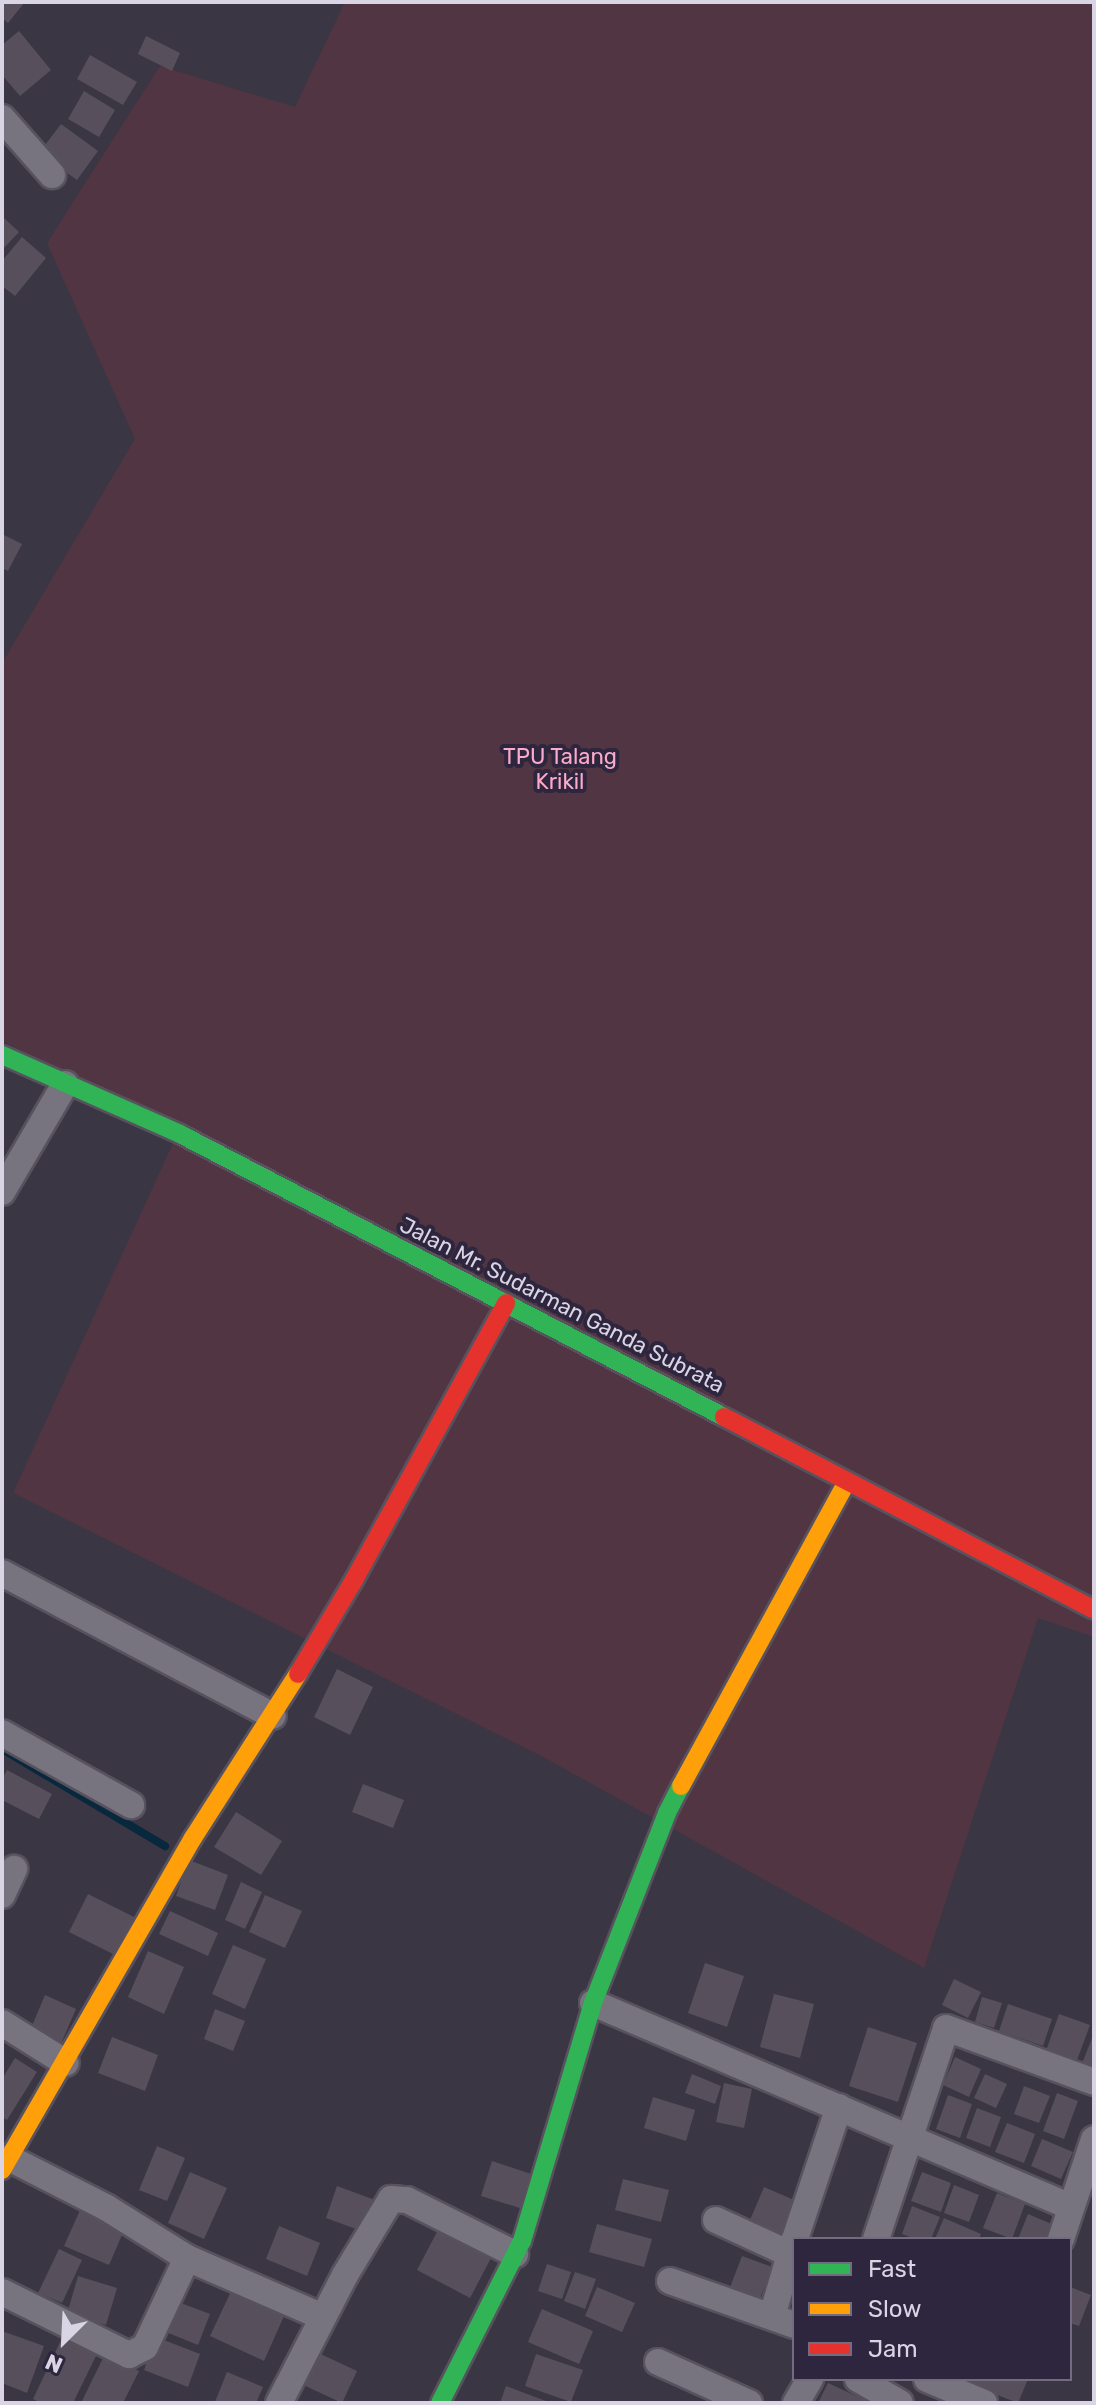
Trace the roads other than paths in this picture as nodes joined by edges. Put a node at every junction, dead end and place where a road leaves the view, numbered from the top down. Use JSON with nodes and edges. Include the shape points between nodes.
{"nodes":[{"id":1,"x":2,"y":118,"type":"edge"},
{"id":2,"x":52,"y":175,"type":"dead end"},
{"id":3,"x":2,"y":1055,"type":"edge"},
{"id":4,"x":65,"y":1084,"type":"junction"},
{"id":5,"x":2,"y":1192,"type":"edge"},
{"id":6,"x":506,"y":1303,"type":"junction"},
{"id":7,"x":847,"y":1482,"type":"junction"},
{"id":8,"x":2,"y":1573,"type":"edge"},
{"id":9,"x":1094,"y":1610,"type":"edge"},
{"id":10,"x":273,"y":1716,"type":"junction"},
{"id":11,"x":2,"y":1733,"type":"edge"},
{"id":12,"x":131,"y":1805,"type":"dead end"},
{"id":13,"x":14,"y":1869,"type":"dead end"},
{"id":14,"x":2,"y":1895,"type":"edge"},
{"id":15,"x":593,"y":2003,"type":"junction"},
{"id":16,"x":2,"y":2023,"type":"edge"},
{"id":17,"x":66,"y":2063,"type":"junction"},
{"id":18,"x":1094,"y":2082,"type":"edge"},
{"id":19,"x":839,"y":2107,"type":"junction"},
{"id":20,"x":1094,"y":2139,"type":"edge"},
{"id":21,"x":912,"y":2140,"type":"junction"},
{"id":22,"x":6,"y":2164,"type":"edge"},
{"id":23,"x":1071,"y":2207,"type":"junction"},
{"id":24,"x":716,"y":2220,"type":"dead end"},
{"id":25,"x":795,"y":2237,"type":"edge"},
{"id":26,"x":877,"y":2237,"type":"edge"},
{"id":27,"x":1062,"y":2237,"type":"edge"},
{"id":28,"x":792,"y":2244,"type":"edge"},
{"id":29,"x":792,"y":2252,"type":"edge"},
{"id":30,"x":515,"y":2254,"type":"junction"},
{"id":31,"x":187,"y":2258,"type":"junction"},
{"id":32,"x":670,"y":2281,"type":"dead end"},
{"id":33,"x":2,"y":2292,"type":"edge"},
{"id":34,"x":323,"y":2317,"type":"junction"},
{"id":35,"x":783,"y":2321,"type":"edge"},
{"id":36,"x":658,"y":2362,"type":"dead end"},
{"id":37,"x":809,"y":2381,"type":"edge"},
{"id":38,"x":862,"y":2381,"type":"edge"},
{"id":39,"x":932,"y":2381,"type":"edge"},
{"id":40,"x":279,"y":2403,"type":"edge"},
{"id":41,"x":440,"y":2403,"type":"edge"},
{"id":42,"x":749,"y":2403,"type":"edge"},
{"id":43,"x":796,"y":2403,"type":"edge"},
{"id":44,"x":900,"y":2403,"type":"edge"},
{"id":45,"x":984,"y":2403,"type":"edge"}],
"edges":[{"from":1,"to":2,"type":"street"},
{"from":3,"to":4,"type":"street","name":"Jalan Mr. Sudarman Ganda Subrata"},
{"from":4,"to":5,"type":"street"},
{"from":4,"to":6,"type":"street","name":"Jalan Mr. Sudarman Ganda Subrata","via":[[180,1134]]},
{"from":6,"to":7,"type":"street","name":"Jalan Mr. Sudarman Ganda Subrata"},
{"from":6,"to":10,"type":"street"},
{"from":7,"to":9,"type":"street","name":"Jalan Mr. Sudarman Ganda Subrata"},
{"from":7,"to":15,"type":"street","via":[[667,1813]]},
{"from":8,"to":10,"type":"street"},
{"from":10,"to":17,"type":"street","via":[[193,1838]]},
{"from":11,"to":12,"type":"street"},
{"from":13,"to":14,"type":"street"},
{"from":15,"to":19,"type":"street"},
{"from":15,"to":30,"type":"street"},
{"from":16,"to":17,"type":"street"},
{"from":17,"to":22,"type":"street"},
{"from":18,"to":21,"type":"street","via":[[946,2028]]},
{"from":19,"to":21,"type":"street"},
{"from":19,"to":25,"type":"street"},
{"from":20,"to":23,"type":"street"},
{"from":21,"to":23,"type":"street"},
{"from":21,"to":26,"type":"street"},
{"from":22,"to":31,"type":"street","via":[[107,2208]]},
{"from":23,"to":27,"type":"street"},
{"from":24,"to":28,"type":"street"},
{"from":29,"to":35,"type":"street"},
{"from":30,"to":34,"type":"street","via":[[407,2200],[391,2199]]},
{"from":30,"to":41,"type":"street"},
{"from":31,"to":33,"type":"street","via":[[145,2347],[129,2355]]},
{"from":31,"to":34,"type":"street"},
{"from":32,"to":35,"type":"street"},
{"from":34,"to":40,"type":"street"},
{"from":36,"to":42,"type":"street"},
{"from":37,"to":43,"type":"street"},
{"from":38,"to":44,"type":"street"},
{"from":39,"to":45,"type":"street"}]}
